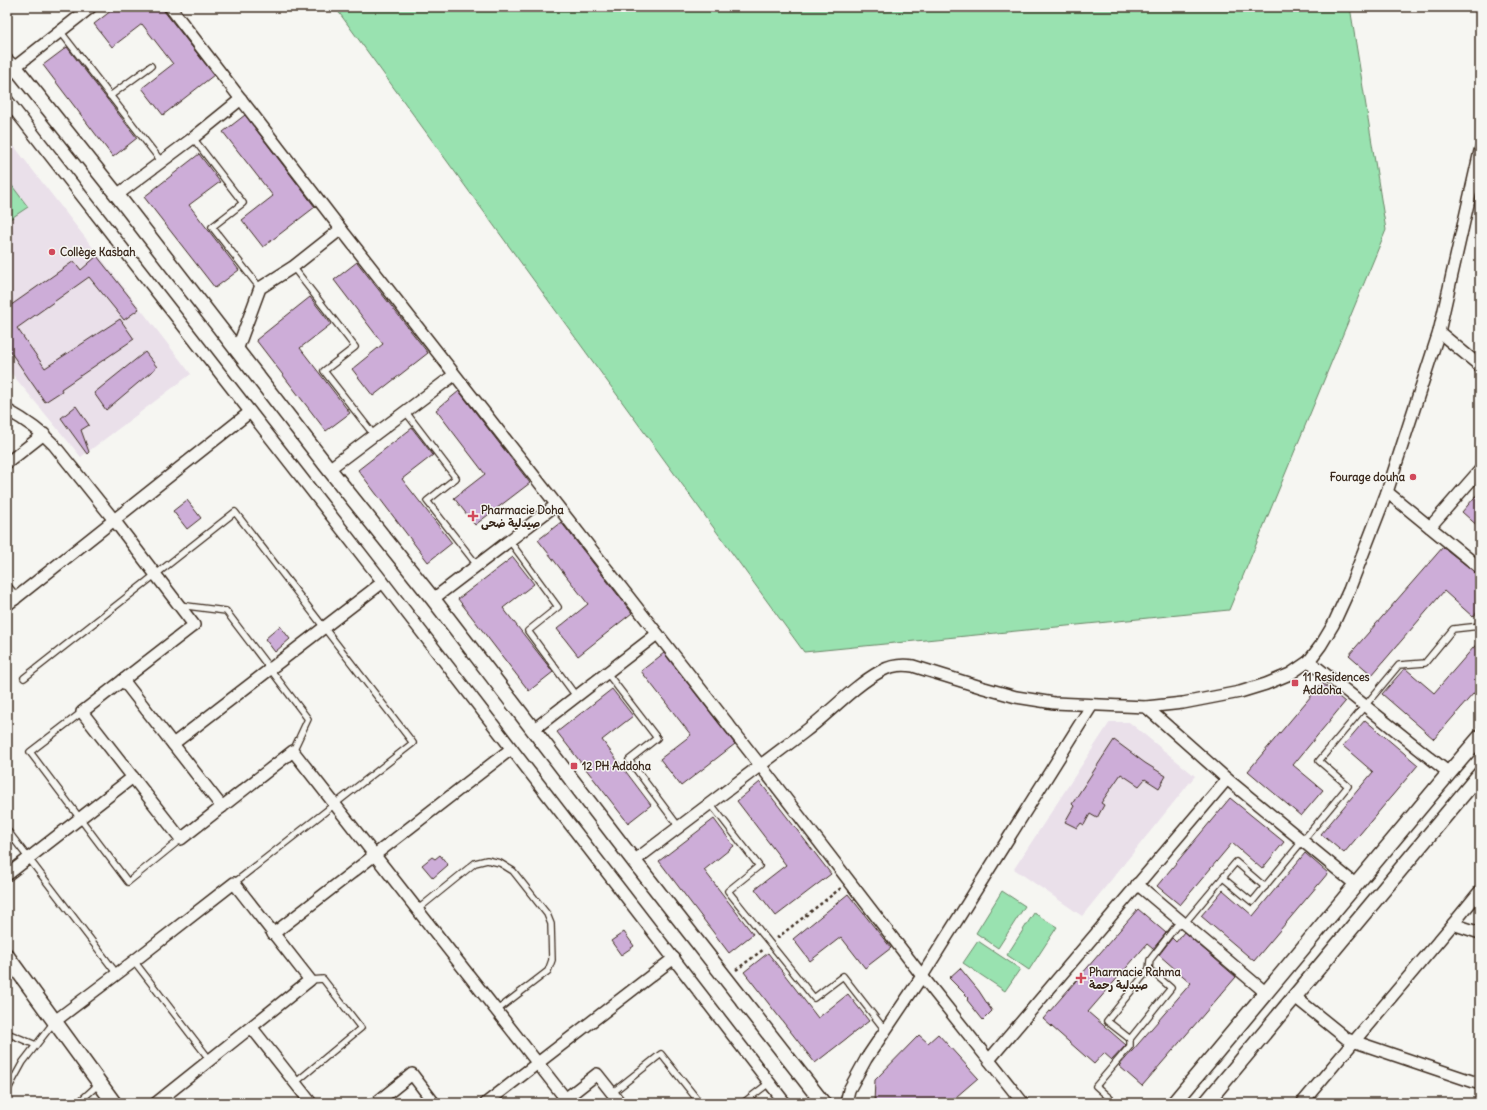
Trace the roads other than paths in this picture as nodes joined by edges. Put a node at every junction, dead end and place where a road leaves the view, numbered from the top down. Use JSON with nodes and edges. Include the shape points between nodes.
{"nodes":[{"id":1,"x":91,"y":7,"type":"edge"},
{"id":2,"x":170,"y":7,"type":"edge"},
{"id":3,"x":60,"y":31,"type":"junction"},
{"id":4,"x":151,"y":66,"type":"dead end"},
{"id":5,"x":10,"y":67,"type":"edge"},
{"id":6,"x":110,"y":96,"type":"junction"},
{"id":7,"x":241,"y":99,"type":"junction"},
{"id":8,"x":7,"y":100,"type":"edge"},
{"id":9,"x":193,"y":138,"type":"junction"},
{"id":10,"x":1480,"y":151,"type":"edge"},
{"id":11,"x":161,"y":161,"type":"junction"},
{"id":12,"x":117,"y":195,"type":"junction"},
{"id":13,"x":341,"y":230,"type":"junction"},
{"id":14,"x":292,"y":267,"type":"junction"},
{"id":15,"x":260,"y":288,"type":"junction"},
{"id":16,"x":1439,"y":332,"type":"junction"},
{"id":17,"x":237,"y":350,"type":"junction"},
{"id":18,"x":1480,"y":366,"type":"edge"},
{"id":19,"x":454,"y":375,"type":"junction"},
{"id":20,"x":7,"y":410,"type":"edge"},
{"id":21,"x":405,"y":411,"type":"junction"},
{"id":22,"x":250,"y":412,"type":"junction"},
{"id":23,"x":44,"y":434,"type":"junction"},
{"id":24,"x":374,"y":435,"type":"junction"},
{"id":25,"x":7,"y":463,"type":"edge"},
{"id":26,"x":329,"y":468,"type":"junction"},
{"id":27,"x":1480,"y":470,"type":"edge"},
{"id":28,"x":1387,"y":492,"type":"junction"},
{"id":29,"x":556,"y":505,"type":"junction"},
{"id":30,"x":114,"y":520,"type":"junction"},
{"id":31,"x":1430,"y":527,"type":"junction"},
{"id":32,"x":509,"y":540,"type":"junction"},
{"id":33,"x":477,"y":565,"type":"junction"},
{"id":34,"x":1480,"y":568,"type":"edge"},
{"id":35,"x":156,"y":575,"type":"junction"},
{"id":36,"x":383,"y":582,"type":"junction"},
{"id":37,"x":7,"y":589,"type":"edge"},
{"id":38,"x":433,"y":599,"type":"junction"},
{"id":39,"x":11,"y":602,"type":"edge"},
{"id":40,"x":179,"y":604,"type":"junction"},
{"id":41,"x":1480,"y":626,"type":"edge"},
{"id":42,"x":324,"y":628,"type":"junction"},
{"id":43,"x":657,"y":634,"type":"junction"},
{"id":44,"x":1309,"y":661,"type":"junction"},
{"id":45,"x":271,"y":669,"type":"junction"},
{"id":46,"x":607,"y":673,"type":"junction"},
{"id":47,"x":24,"y":678,"type":"dead end"},
{"id":48,"x":123,"y":680,"type":"junction"},
{"id":49,"x":576,"y":696,"type":"junction"},
{"id":50,"x":1092,"y":705,"type":"junction"},
{"id":51,"x":1365,"y":706,"type":"junction"},
{"id":52,"x":1146,"y":707,"type":"junction"},
{"id":53,"x":82,"y":712,"type":"junction"},
{"id":54,"x":533,"y":730,"type":"junction"},
{"id":55,"x":1480,"y":737,"type":"edge"},
{"id":56,"x":173,"y":744,"type":"junction"},
{"id":57,"x":511,"y":749,"type":"junction"},
{"id":58,"x":293,"y":751,"type":"junction"},
{"id":59,"x":760,"y":766,"type":"junction"},
{"id":60,"x":1449,"y":772,"type":"junction"},
{"id":61,"x":1480,"y":774,"type":"edge"},
{"id":62,"x":133,"y":777,"type":"junction"},
{"id":63,"x":1227,"y":779,"type":"junction"},
{"id":64,"x":710,"y":803,"type":"junction"},
{"id":65,"x":335,"y":805,"type":"junction"},
{"id":66,"x":222,"y":807,"type":"junction"},
{"id":67,"x":80,"y":819,"type":"junction"},
{"id":68,"x":679,"y":827,"type":"junction"},
{"id":69,"x":7,"y":830,"type":"edge"},
{"id":70,"x":181,"y":839,"type":"junction"},
{"id":71,"x":1303,"y":841,"type":"junction"},
{"id":72,"x":374,"y":855,"type":"junction"},
{"id":73,"x":29,"y":858,"type":"junction"},
{"id":74,"x":634,"y":861,"type":"junction"},
{"id":75,"x":7,"y":875,"type":"edge"},
{"id":76,"x":1223,"y":878,"type":"junction"},
{"id":77,"x":234,"y":883,"type":"junction"},
{"id":78,"x":1137,"y":884,"type":"junction"},
{"id":79,"x":1355,"y":884,"type":"junction"},
{"id":80,"x":1265,"y":887,"type":"junction"},
{"id":81,"x":1480,"y":891,"type":"edge"},
{"id":82,"x":417,"y":910,"type":"junction"},
{"id":83,"x":1182,"y":923,"type":"junction"},
{"id":84,"x":1453,"y":924,"type":"junction"},
{"id":85,"x":1480,"y":933,"type":"edge"},
{"id":86,"x":274,"y":934,"type":"junction"},
{"id":87,"x":7,"y":956,"type":"edge"},
{"id":88,"x":674,"y":958,"type":"junction"},
{"id":89,"x":134,"y":961,"type":"junction"},
{"id":90,"x":1149,"y":969,"type":"junction"},
{"id":91,"x":117,"y":974,"type":"junction"},
{"id":92,"x":922,"y":976,"type":"junction"},
{"id":93,"x":310,"y":980,"type":"junction"},
{"id":94,"x":1265,"y":992,"type":"junction"},
{"id":95,"x":1295,"y":996,"type":"junction"},
{"id":96,"x":496,"y":1012,"type":"junction"},
{"id":97,"x":55,"y":1021,"type":"junction"},
{"id":98,"x":252,"y":1028,"type":"junction"},
{"id":99,"x":885,"y":1030,"type":"junction"},
{"id":100,"x":7,"y":1033,"type":"edge"},
{"id":101,"x":1130,"y":1039,"type":"junction"},
{"id":102,"x":1355,"y":1042,"type":"junction"},
{"id":103,"x":36,"y":1045,"type":"junction"},
{"id":104,"x":210,"y":1060,"type":"junction"},
{"id":105,"x":989,"y":1060,"type":"junction"},
{"id":106,"x":537,"y":1064,"type":"junction"},
{"id":107,"x":10,"y":1078,"type":"edge"},
{"id":108,"x":100,"y":1083,"type":"junction"},
{"id":109,"x":295,"y":1083,"type":"junction"},
{"id":110,"x":769,"y":1083,"type":"junction"},
{"id":111,"x":1480,"y":1084,"type":"edge"},
{"id":112,"x":7,"y":1091,"type":"edge"},
{"id":113,"x":612,"y":1093,"type":"junction"},
{"id":114,"x":562,"y":1101,"type":"edge"},
{"id":115,"x":78,"y":1103,"type":"edge"},
{"id":116,"x":114,"y":1103,"type":"edge"},
{"id":117,"x":156,"y":1103,"type":"edge"},
{"id":118,"x":311,"y":1103,"type":"edge"},
{"id":119,"x":376,"y":1103,"type":"edge"},
{"id":120,"x":434,"y":1103,"type":"edge"},
{"id":121,"x":486,"y":1103,"type":"edge"},
{"id":122,"x":620,"y":1103,"type":"edge"},
{"id":123,"x":700,"y":1103,"type":"edge"},
{"id":124,"x":743,"y":1103,"type":"edge"},
{"id":125,"x":785,"y":1103,"type":"edge"},
{"id":126,"x":823,"y":1103,"type":"edge"},
{"id":127,"x":846,"y":1103,"type":"edge"},
{"id":128,"x":1022,"y":1103,"type":"edge"},
{"id":129,"x":1115,"y":1103,"type":"edge"},
{"id":130,"x":1174,"y":1103,"type":"edge"},
{"id":131,"x":1206,"y":1103,"type":"edge"},
{"id":132,"x":1302,"y":1103,"type":"edge"}],
"edges":[{"from":1,"to":3,"type":"street"},
{"from":2,"to":7,"type":"street"},
{"from":3,"to":5,"type":"street"},
{"from":3,"to":6,"type":"lane"},
{"from":4,"to":6,"type":"lane"},
{"from":5,"to":12,"type":"street"},
{"from":6,"to":11,"type":"lane"},
{"from":7,"to":9,"type":"street"},
{"from":7,"to":13,"type":"street"},
{"from":8,"to":22,"type":"street"},
{"from":9,"to":11,"type":"street"},
{"from":9,"to":15,"type":"lane","via":[[243,203],[212,227]]},
{"from":10,"to":16,"type":"street"},
{"from":11,"to":12,"type":"street"},
{"from":12,"to":17,"type":"street"},
{"from":13,"to":14,"type":"street"},
{"from":13,"to":19,"type":"street"},
{"from":14,"to":15,"type":"street"},
{"from":14,"to":24,"type":"lane","via":[[355,347],[324,371]]},
{"from":15,"to":17,"type":"street"},
{"from":16,"to":18,"type":"street"},
{"from":16,"to":28,"type":"street"},
{"from":17,"to":26,"type":"street"},
{"from":19,"to":21,"type":"street"},
{"from":19,"to":29,"type":"street"},
{"from":20,"to":23,"type":"street"},
{"from":21,"to":24,"type":"street"},
{"from":21,"to":33,"type":"lane","via":[[456,478],[427,500]]},
{"from":22,"to":30,"type":"street"},
{"from":22,"to":36,"type":"street"},
{"from":23,"to":25,"type":"street"},
{"from":23,"to":30,"type":"street","via":[[67,459]]},
{"from":24,"to":26,"type":"street"},
{"from":26,"to":38,"type":"street"},
{"from":27,"to":31,"type":"street"},
{"from":28,"to":31,"type":"street"},
{"from":28,"to":44,"type":"street","via":[[1333,625]]},
{"from":29,"to":32,"type":"street"},
{"from":29,"to":43,"type":"street"},
{"from":30,"to":35,"type":"street"},
{"from":30,"to":39,"type":"street"},
{"from":31,"to":34,"type":"street"},
{"from":32,"to":33,"type":"street"},
{"from":32,"to":49,"type":"lane","via":[[558,607],[528,631]]},
{"from":33,"to":38,"type":"street"},
{"from":35,"to":40,"type":"street"},
{"from":35,"to":42,"type":"lane","via":[[235,512]]},
{"from":35,"to":47,"type":"lane"},
{"from":36,"to":42,"type":"street"},
{"from":36,"to":57,"type":"street"},
{"from":37,"to":39,"type":"street"},
{"from":38,"to":54,"type":"street"},
{"from":40,"to":45,"type":"lane","via":[[226,611]]},
{"from":40,"to":48,"type":"street","via":[[194,625]]},
{"from":41,"to":51,"type":"lane","via":[[1453,629],[1424,664],[1399,665]]},
{"from":42,"to":45,"type":"street"},
{"from":42,"to":65,"type":"lane","via":[[413,743]]},
{"from":43,"to":46,"type":"street"},
{"from":43,"to":59,"type":"street"},
{"from":44,"to":51,"type":"street"},
{"from":44,"to":52,"type":"street","via":[[1290,674],[1240,692]]},
{"from":45,"to":56,"type":"street"},
{"from":45,"to":58,"type":"lane","via":[[308,719]]},
{"from":46,"to":49,"type":"street"},
{"from":46,"to":68,"type":"lane","via":[[657,738],[629,760]]},
{"from":48,"to":53,"type":"street"},
{"from":48,"to":56,"type":"street"},
{"from":49,"to":54,"type":"street"},
{"from":50,"to":52,"type":"street"},
{"from":50,"to":59,"type":"street","via":[[1054,704],[1016,697],[913,666],[894,665],[862,684]]},
{"from":50,"to":92,"type":"street"},
{"from":51,"to":60,"type":"street"},
{"from":51,"to":71,"type":"lane","via":[[1319,761],[1348,786]]},
{"from":52,"to":63,"type":"street"},
{"from":53,"to":62,"type":"street"},
{"from":53,"to":67,"type":"lane","via":[[30,752]]},
{"from":54,"to":74,"type":"street"},
{"from":55,"to":60,"type":"street"},
{"from":56,"to":66,"type":"street"},
{"from":57,"to":72,"type":"street"},
{"from":57,"to":88,"type":"street"},
{"from":58,"to":65,"type":"street"},
{"from":58,"to":66,"type":"street"},
{"from":59,"to":64,"type":"street"},
{"from":59,"to":92,"type":"street"},
{"from":60,"to":79,"type":"street"},
{"from":61,"to":95,"type":"street"},
{"from":62,"to":67,"type":"street"},
{"from":62,"to":70,"type":"street"},
{"from":63,"to":71,"type":"street"},
{"from":63,"to":78,"type":"street"},
{"from":64,"to":68,"type":"street"},
{"from":64,"to":99,"type":"lane","via":[[759,866],[728,891],[814,998],[843,976]]},
{"from":65,"to":72,"type":"street"},
{"from":65,"to":77,"type":"lane"},
{"from":66,"to":70,"type":"street"},
{"from":67,"to":70,"type":"lane","via":[[128,882]]},
{"from":67,"to":73,"type":"street"},
{"from":68,"to":74,"type":"street"},
{"from":69,"to":73,"type":"lane"},
{"from":71,"to":79,"type":"street"},
{"from":71,"to":80,"type":"lane"},
{"from":72,"to":82,"type":"street"},
{"from":72,"to":86,"type":"street"},
{"from":73,"to":75,"type":"street"},
{"from":73,"to":91,"type":"lane"},
{"from":74,"to":126,"type":"street"},
{"from":76,"to":80,"type":"lane","via":[[1252,902]]},
{"from":76,"to":80,"type":"lane","via":[[1236,862]]},
{"from":76,"to":83,"type":"lane"},
{"from":77,"to":86,"type":"street"},
{"from":77,"to":89,"type":"street"},
{"from":78,"to":83,"type":"street"},
{"from":78,"to":105,"type":"street"},
{"from":79,"to":94,"type":"street"},
{"from":81,"to":84,"type":"street"},
{"from":82,"to":96,"type":"street"},
{"from":82,"to":96,"type":"lane","via":[[475,863],[487,860],[500,863],[513,871],[528,889],[547,914],[551,924],[552,960],[548,970]]},
{"from":83,"to":90,"type":"lane","via":[[1150,960]]},
{"from":83,"to":94,"type":"street"},
{"from":84,"to":85,"type":"street"},
{"from":84,"to":102,"type":"street"},
{"from":86,"to":93,"type":"street"},
{"from":87,"to":97,"type":"street"},
{"from":88,"to":106,"type":"street"},
{"from":88,"to":110,"type":"street"},
{"from":89,"to":91,"type":"street"},
{"from":89,"to":104,"type":"lane"},
{"from":90,"to":101,"type":"lane","via":[[1171,988]]},
{"from":90,"to":101,"type":"lane","via":[[1107,1021]]},
{"from":91,"to":97,"type":"street"},
{"from":92,"to":99,"type":"street"},
{"from":92,"to":105,"type":"street"},
{"from":93,"to":98,"type":"street"},
{"from":93,"to":109,"type":"lane","via":[[323,979],[361,1028]]},
{"from":94,"to":130,"type":"street"},
{"from":95,"to":102,"type":"street","via":[[1347,1039]]},
{"from":95,"to":131,"type":"street"},
{"from":96,"to":106,"type":"street"},
{"from":97,"to":103,"type":"lane"},
{"from":97,"to":108,"type":"street"},
{"from":98,"to":104,"type":"street"},
{"from":98,"to":109,"type":"street"},
{"from":99,"to":127,"type":"street","via":[[855,1078]]},
{"from":100,"to":103,"type":"lane"},
{"from":101,"to":129,"type":"lane","via":[[1130,1046],[1096,1086]]},
{"from":102,"to":111,"type":"street"},
{"from":102,"to":132,"type":"street"},
{"from":103,"to":107,"type":"lane"},
{"from":104,"to":117,"type":"street"},
{"from":105,"to":128,"type":"street"},
{"from":106,"to":114,"type":"street"},
{"from":106,"to":121,"type":"street"},
{"from":107,"to":112,"type":"lane"},
{"from":108,"to":115,"type":"lane"},
{"from":108,"to":116,"type":"street"},
{"from":109,"to":118,"type":"street"},
{"from":110,"to":124,"type":"lane"},
{"from":110,"to":125,"type":"street"},
{"from":113,"to":114,"type":"street","via":[[597,1074]]},
{"from":113,"to":122,"type":"street"},
{"from":113,"to":123,"type":"lane","via":[[661,1054]]},
{"from":119,"to":120,"type":"street","via":[[412,1074]]}]}
